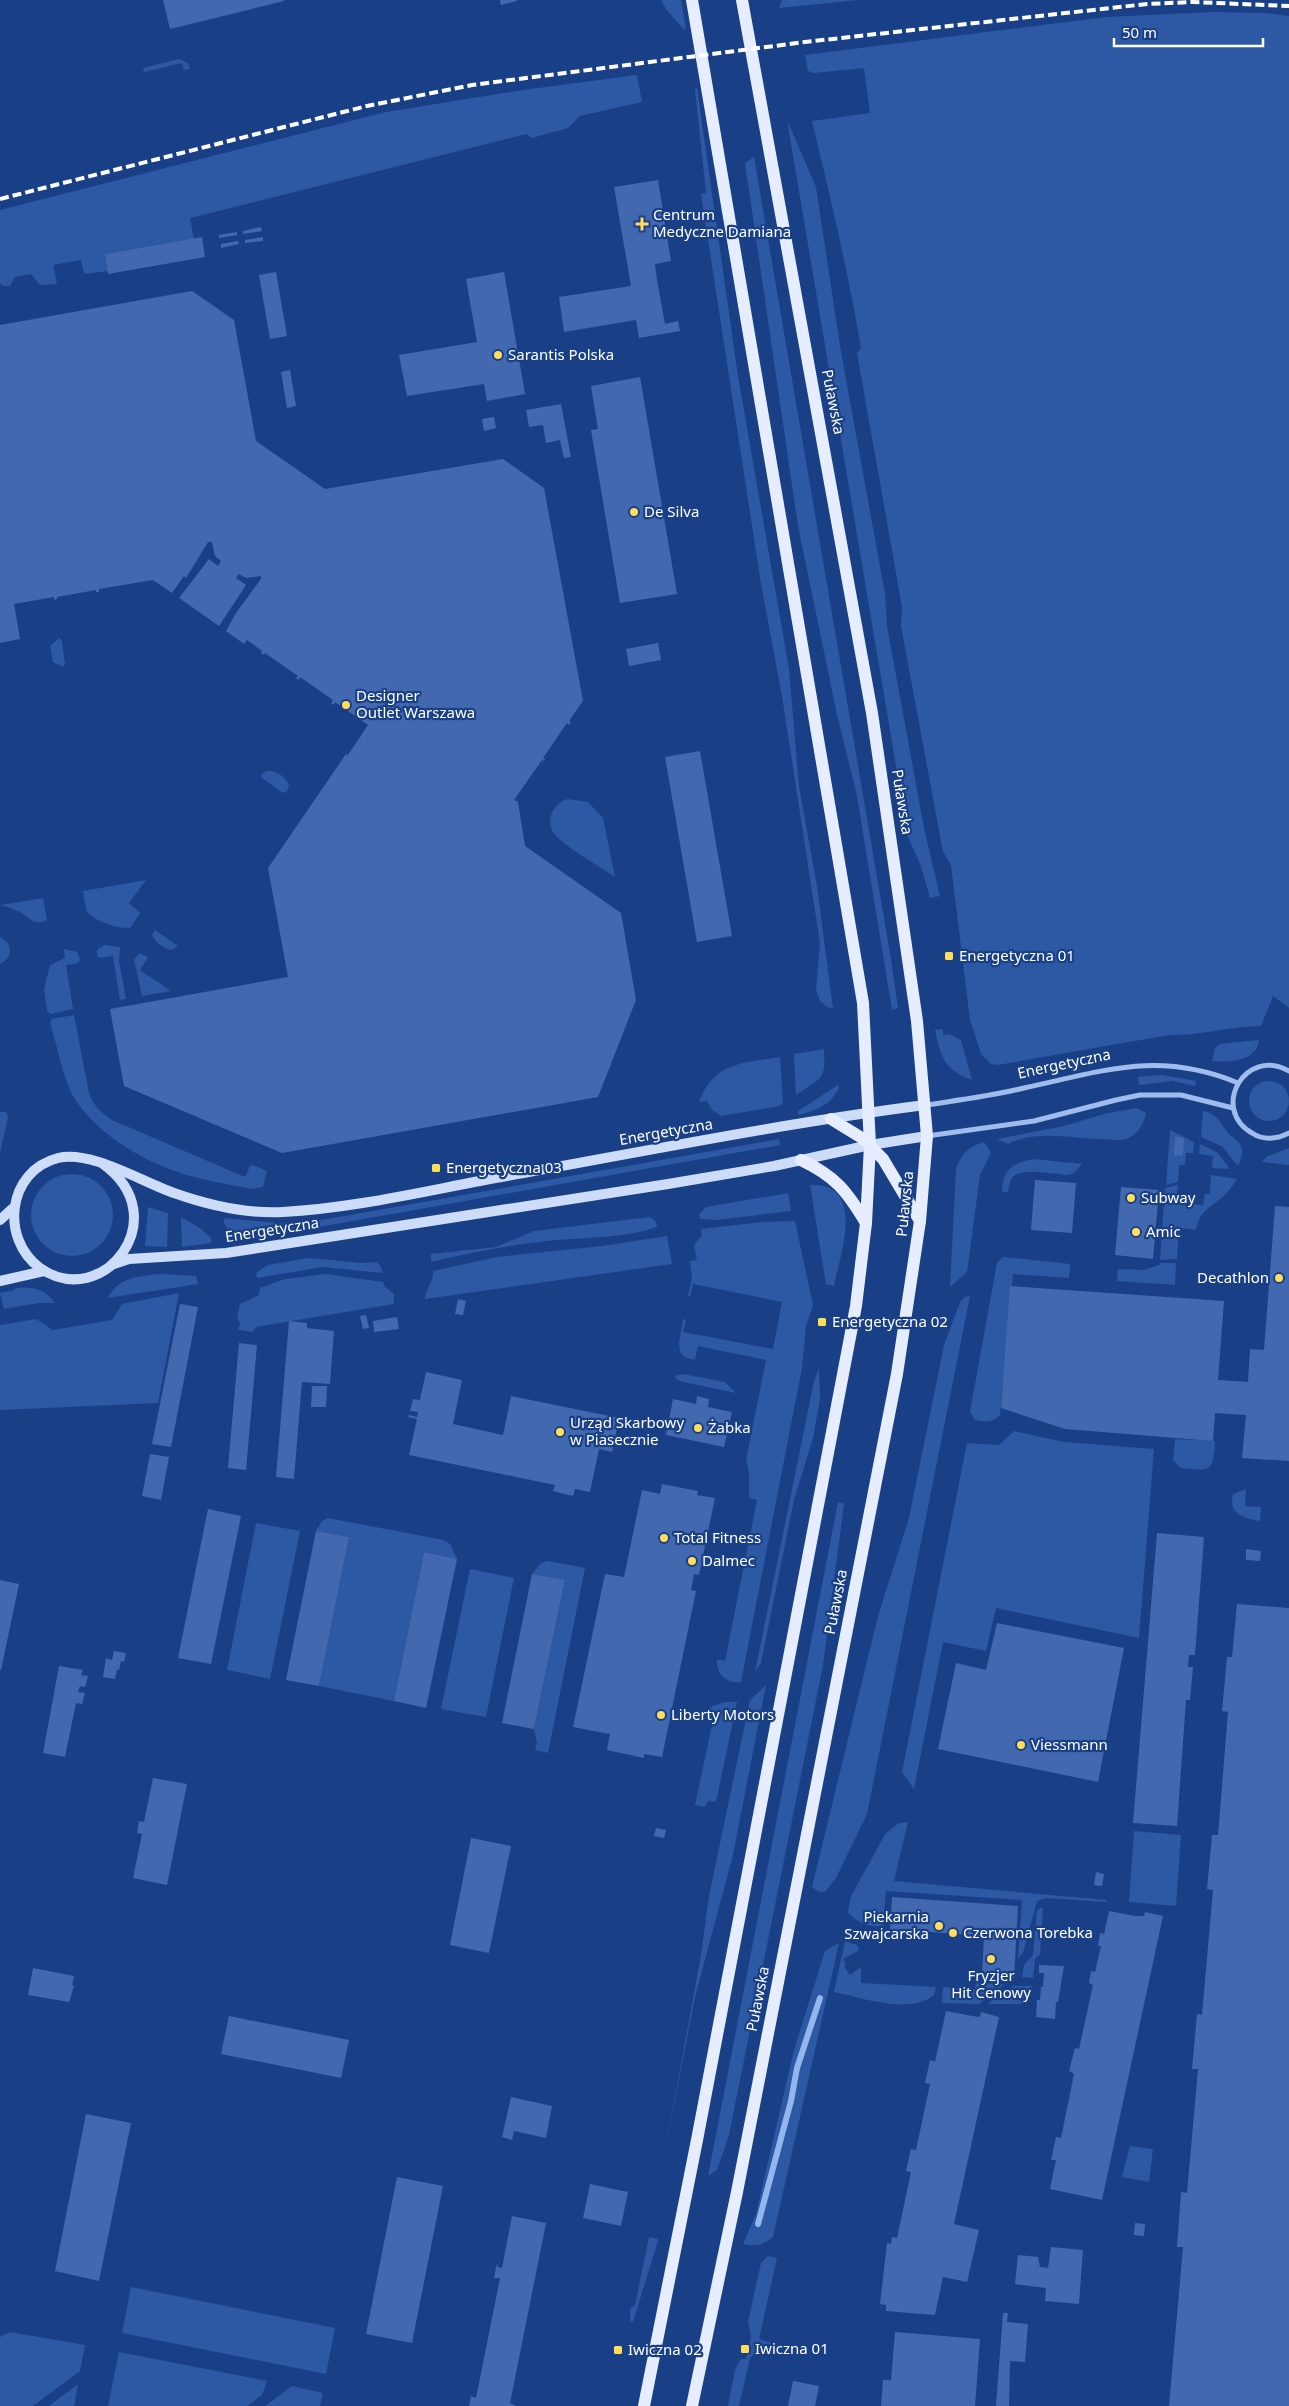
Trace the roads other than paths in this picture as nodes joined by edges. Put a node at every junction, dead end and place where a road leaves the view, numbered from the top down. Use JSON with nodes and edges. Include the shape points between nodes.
{"nodes":[{"id":1,"x":692,"y":0,"type":"edge"},
{"id":2,"x":742,"y":0,"type":"edge"},
{"id":3,"x":1289,"y":1071,"type":"edge"},
{"id":4,"x":1238,"y":1083,"type":"junction"},
{"id":5,"x":925,"y":1105,"type":"junction"},
{"id":6,"x":1233,"y":1108,"type":"junction"},
{"id":7,"x":869,"y":1112,"type":"junction"},
{"id":8,"x":831,"y":1119,"type":"junction"},
{"id":9,"x":1289,"y":1132,"type":"edge"},
{"id":10,"x":927,"y":1136,"type":"junction"},
{"id":11,"x":870,"y":1145,"type":"junction"},
{"id":12,"x":801,"y":1160,"type":"junction"},
{"id":13,"x":103,"y":1164,"type":"junction"},
{"id":14,"x":12,"y":1209,"type":"junction"},
{"id":15,"x":0,"y":1220,"type":"edge"},
{"id":16,"x":920,"y":1221,"type":"junction"},
{"id":17,"x":866,"y":1223,"type":"junction"},
{"id":18,"x":113,"y":1264,"type":"junction"},
{"id":19,"x":44,"y":1271,"type":"junction"},
{"id":20,"x":0,"y":1281,"type":"edge"},
{"id":21,"x":644,"y":2406,"type":"edge"},
{"id":22,"x":692,"y":2406,"type":"edge"}],
"edges":[{"from":1,"to":7,"type":"main road","via":[[863,1003]]},
{"from":2,"to":5,"type":"main road","name":"Puławska","via":[[862,655],[917,1021]]},
{"from":3,"to":4,"type":"street","via":[[1269,1065],[1257,1067]]},
{"from":4,"to":5,"type":"street","name":"Energetyczna","via":[[1182,1066],[1139,1065]]},
{"from":4,"to":6,"type":"street","via":[[1233,1095]]},
{"from":5,"to":7,"type":"street","name":"Energetyczna"},
{"from":5,"to":10,"type":"main road","name":"Puławska"},
{"from":6,"to":9,"type":"street","via":[[1246,1130],[1257,1136],[1269,1139]]},
{"from":6,"to":10,"type":"street","name":"Energetyczna","via":[[1180,1095],[1140,1095],[1034,1121]]},
{"from":7,"to":8,"type":"street","name":"Energetyczna"},
{"from":7,"to":11,"type":"main road"},
{"from":8,"to":11,"type":"main road"},
{"from":8,"to":13,"type":"street","name":"Energetyczna","via":[[302,1211],[253,1211],[203,1202],[159,1188]]},
{"from":10,"to":11,"type":"street","name":"Energetyczna"},
{"from":10,"to":16,"type":"main road","name":"Puławska"},
{"from":11,"to":12,"type":"street","name":"Energetyczna"},
{"from":11,"to":16,"type":"main road","via":[[884,1159]]},
{"from":11,"to":17,"type":"main road"},
{"from":12,"to":17,"type":"main road","via":[[839,1184]]},
{"from":12,"to":18,"type":"street","name":"Energetyczna","via":[[226,1253],[129,1259]]},
{"from":13,"to":14,"type":"street","name":"Energetyczna","via":[[74,1156],[46,1163],[23,1182]]},
{"from":13,"to":18,"type":"street","name":"Energetyczna","via":[[124,1184],[134,1211],[130,1240]]},
{"from":14,"to":15,"type":"street","name":"Energetyczna"},
{"from":14,"to":19,"type":"street","name":"Energetyczna","via":[[15,1238],[32,1262]]},
{"from":16,"to":22,"type":"main road","name":"Puławska","via":[[897,1374]]},
{"from":17,"to":21,"type":"main road","via":[[846,1360]]},
{"from":18,"to":19,"type":"street","name":"Energetyczna","via":[[87,1277],[72,1279]]},
{"from":19,"to":20,"type":"street","name":"Energetyczna"}]}
